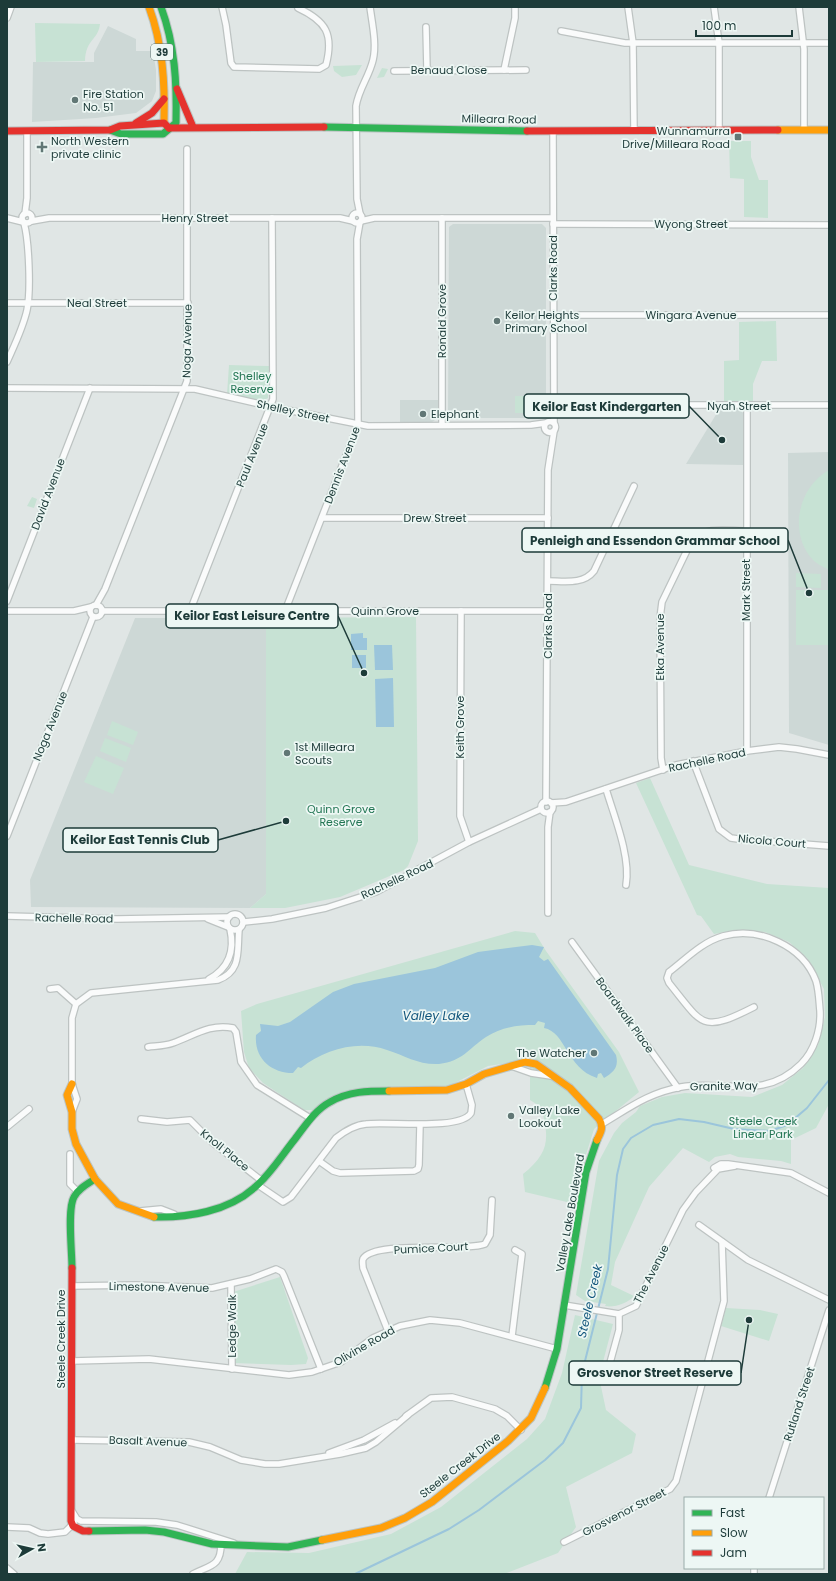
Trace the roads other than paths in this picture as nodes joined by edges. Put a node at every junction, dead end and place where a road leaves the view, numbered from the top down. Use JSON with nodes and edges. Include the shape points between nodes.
{"nodes":[{"id":1,"x":11,"y":7,"type":"edge"},
{"id":2,"x":149,"y":7,"type":"edge"},
{"id":3,"x":161,"y":7,"type":"edge"},
{"id":4,"x":222,"y":7,"type":"edge"},
{"id":5,"x":370,"y":7,"type":"edge"},
{"id":6,"x":515,"y":7,"type":"edge"},
{"id":7,"x":628,"y":7,"type":"edge"},
{"id":8,"x":714,"y":7,"type":"edge"},
{"id":9,"x":799,"y":7,"type":"edge"},
{"id":10,"x":298,"y":8,"type":"dead end"},
{"id":11,"x":7,"y":18,"type":"edge"},
{"id":12,"x":426,"y":27,"type":"dead end"},
{"id":13,"x":562,"y":31,"type":"dead end"},
{"id":14,"x":633,"y":43,"type":"junction"},
{"id":15,"x":719,"y":43,"type":"junction"},
{"id":16,"x":804,"y":43,"type":"junction"},
{"id":17,"x":829,"y":43,"type":"edge"},
{"id":18,"x":427,"y":70,"type":"junction"},
{"id":19,"x":504,"y":70,"type":"junction"},
{"id":20,"x":526,"y":70,"type":"dead end"},
{"id":21,"x":394,"y":71,"type":"dead end"},
{"id":22,"x":176,"y":87,"type":"junction"},
{"id":23,"x":164,"y":100,"type":"junction"},
{"id":24,"x":164,"y":123,"type":"junction"},
{"id":25,"x":134,"y":124,"type":"junction"},
{"id":26,"x":193,"y":127,"type":"junction"},
{"id":27,"x":356,"y":127,"type":"junction"},
{"id":28,"x":169,"y":128,"type":"junction"},
{"id":29,"x":110,"y":130,"type":"junction"},
{"id":30,"x":804,"y":130,"type":"junction"},
{"id":31,"x":829,"y":130,"type":"edge"},
{"id":32,"x":553,"y":131,"type":"junction"},
{"id":33,"x":634,"y":131,"type":"junction"},
{"id":34,"x":719,"y":131,"type":"junction"},
{"id":35,"x":7,"y":132,"type":"edge"},
{"id":36,"x":27,"y":132,"type":"junction"},
{"id":37,"x":187,"y":149,"type":"dead end"},
{"id":38,"x":7,"y":218,"type":"edge"},
{"id":39,"x":28,"y":218,"type":"junction"},
{"id":40,"x":187,"y":218,"type":"junction"},
{"id":41,"x":272,"y":218,"type":"junction"},
{"id":42,"x":357,"y":218,"type":"junction"},
{"id":43,"x":442,"y":218,"type":"junction"},
{"id":44,"x":553,"y":218,"type":"junction"},
{"id":45,"x":553,"y":224,"type":"junction"},
{"id":46,"x":829,"y":225,"type":"edge"},
{"id":47,"x":7,"y":303,"type":"edge"},
{"id":48,"x":28,"y":303,"type":"junction"},
{"id":49,"x":188,"y":304,"type":"junction"},
{"id":50,"x":553,"y":315,"type":"junction"},
{"id":51,"x":829,"y":315,"type":"edge"},
{"id":52,"x":7,"y":362,"type":"edge"},
{"id":53,"x":7,"y":388,"type":"edge"},
{"id":54,"x":90,"y":388,"type":"junction"},
{"id":55,"x":185,"y":388,"type":"junction"},
{"id":56,"x":553,"y":405,"type":"junction"},
{"id":57,"x":747,"y":405,"type":"junction"},
{"id":58,"x":829,"y":405,"type":"edge"},
{"id":59,"x":271,"y":407,"type":"junction"},
{"id":60,"x":554,"y":423,"type":"junction"},
{"id":61,"x":358,"y":425,"type":"junction"},
{"id":62,"x":442,"y":425,"type":"junction"},
{"id":63,"x":547,"y":426,"type":"junction"},
{"id":64,"x":554,"y":431,"type":"junction"},
{"id":65,"x":550,"y":451,"type":"junction"},
{"id":66,"x":634,"y":486,"type":"dead end"},
{"id":67,"x":322,"y":518,"type":"junction"},
{"id":68,"x":548,"y":518,"type":"junction"},
{"id":69,"x":746,"y":531,"type":"junction"},
{"id":70,"x":548,"y":581,"type":"junction"},
{"id":71,"x":7,"y":601,"type":"edge"},
{"id":72,"x":97,"y":608,"type":"junction"},
{"id":73,"x":7,"y":611,"type":"edge"},
{"id":74,"x":74,"y":611,"type":"junction"},
{"id":75,"x":190,"y":611,"type":"junction"},
{"id":76,"x":285,"y":611,"type":"junction"},
{"id":77,"x":461,"y":611,"type":"junction"},
{"id":78,"x":548,"y":611,"type":"junction"},
{"id":79,"x":92,"y":615,"type":"junction"},
{"id":80,"x":747,"y":751,"type":"junction"},
{"id":81,"x":829,"y":755,"type":"edge"},
{"id":82,"x":693,"y":761,"type":"junction"},
{"id":83,"x":663,"y":770,"type":"junction"},
{"id":84,"x":606,"y":789,"type":"junction"},
{"id":85,"x":550,"y":806,"type":"junction"},
{"id":86,"x":542,"y":810,"type":"junction"},
{"id":87,"x":548,"y":827,"type":"junction"},
{"id":88,"x":7,"y":836,"type":"edge"},
{"id":89,"x":469,"y":842,"type":"junction"},
{"id":90,"x":829,"y":846,"type":"edge"},
{"id":91,"x":626,"y":885,"type":"dead end"},
{"id":92,"x":548,"y":913,"type":"dead end"},
{"id":93,"x":229,"y":917,"type":"junction"},
{"id":94,"x":7,"y":918,"type":"edge"},
{"id":95,"x":206,"y":918,"type":"junction"},
{"id":96,"x":244,"y":922,"type":"junction"},
{"id":97,"x":229,"y":928,"type":"junction"},
{"id":98,"x":239,"y":930,"type":"junction"},
{"id":99,"x":572,"y":942,"type":"dead end"},
{"id":100,"x":229,"y":960,"type":"junction"},
{"id":101,"x":236,"y":964,"type":"junction"},
{"id":102,"x":207,"y":980,"type":"junction"},
{"id":103,"x":50,"y":989,"type":"dead end"},
{"id":104,"x":76,"y":1004,"type":"junction"},
{"id":105,"x":754,"y":1007,"type":"dead end"},
{"id":106,"x":148,"y":1047,"type":"dead end"},
{"id":107,"x":72,"y":1084,"type":"joint"},
{"id":108,"x":466,"y":1084,"type":"junction"},
{"id":109,"x":678,"y":1088,"type":"junction"},
{"id":110,"x":29,"y":1109,"type":"dead end"},
{"id":111,"x":310,"y":1118,"type":"junction"},
{"id":112,"x":141,"y":1119,"type":"dead end"},
{"id":113,"x":420,"y":1124,"type":"junction"},
{"id":114,"x":602,"y":1124,"type":"junction"},
{"id":115,"x":7,"y":1126,"type":"edge"},
{"id":116,"x":70,"y":1154,"type":"dead end"},
{"id":117,"x":318,"y":1161,"type":"junction"},
{"id":118,"x":95,"y":1179,"type":"junction"},
{"id":119,"x":260,"y":1183,"type":"junction"},
{"id":120,"x":78,"y":1192,"type":"junction"},
{"id":121,"x":829,"y":1193,"type":"edge"},
{"id":122,"x":492,"y":1200,"type":"dead end"},
{"id":123,"x":699,"y":1225,"type":"dead end"},
{"id":124,"x":722,"y":1242,"type":"junction"},
{"id":125,"x":515,"y":1250,"type":"dead end"},
{"id":126,"x":231,"y":1284,"type":"junction"},
{"id":127,"x":72,"y":1286,"type":"junction"},
{"id":128,"x":829,"y":1300,"type":"edge"},
{"id":129,"x":564,"y":1305,"type":"junction"},
{"id":130,"x":829,"y":1310,"type":"edge"},
{"id":131,"x":619,"y":1314,"type":"junction"},
{"id":132,"x":388,"y":1331,"type":"junction"},
{"id":133,"x":512,"y":1336,"type":"junction"},
{"id":134,"x":557,"y":1349,"type":"junction"},
{"id":135,"x":72,"y":1361,"type":"junction"},
{"id":136,"x":232,"y":1369,"type":"junction"},
{"id":137,"x":321,"y":1369,"type":"junction"},
{"id":138,"x":605,"y":1381,"type":"dead end"},
{"id":139,"x":520,"y":1430,"type":"junction"},
{"id":140,"x":72,"y":1440,"type":"junction"},
{"id":141,"x":769,"y":1497,"type":"edge"},
{"id":142,"x":72,"y":1511,"type":"junction"},
{"id":143,"x":77,"y":1519,"type":"junction"},
{"id":144,"x":73,"y":1526,"type":"junction"},
{"id":145,"x":7,"y":1527,"type":"edge"},
{"id":146,"x":564,"y":1542,"type":"dead end"},
{"id":147,"x":221,"y":1544,"type":"junction"},
{"id":148,"x":235,"y":1544,"type":"junction"},
{"id":149,"x":7,"y":1568,"type":"edge"},
{"id":150,"x":14,"y":1574,"type":"edge"},
{"id":151,"x":193,"y":1574,"type":"edge"}],
"edges":[{"from":1,"to":11,"type":"street"},
{"from":2,"to":23,"type":"street","number":"39","via":[[162,53]]},
{"from":3,"to":22,"type":"street","number":"39","via":[[172,42]]},
{"from":4,"to":10,"type":"street","via":[[231,63],[234,67],[320,69],[326,65],[326,30],[321,21]]},
{"from":5,"to":27,"type":"street","name":"Dennis Avenue","via":[[374,58],[358,93]]},
{"from":6,"to":19,"type":"street"},
{"from":7,"to":14,"type":"street"},
{"from":8,"to":15,"type":"street"},
{"from":9,"to":16,"type":"street"},
{"from":12,"to":18,"type":"street"},
{"from":13,"to":14,"type":"street","via":[[625,44]]},
{"from":14,"to":15,"type":"street"},
{"from":14,"to":33,"type":"street"},
{"from":15,"to":16,"type":"street"},
{"from":15,"to":34,"type":"street"},
{"from":16,"to":17,"type":"street"},
{"from":16,"to":30,"type":"street"},
{"from":18,"to":19,"type":"street","name":"Benaud Close"},
{"from":18,"to":21,"type":"street","name":"Benaud Close"},
{"from":19,"to":20,"type":"street","name":"Benaud Close"},
{"from":22,"to":26,"type":"street"},
{"from":22,"to":28,"type":"street","number":"39","via":[[176,123]]},
{"from":23,"to":24,"type":"street","number":"39"},
{"from":23,"to":25,"type":"street","via":[[152,113]]},
{"from":24,"to":25,"type":"street","name":"Milleara Road"},
{"from":24,"to":28,"type":"street"},
{"from":25,"to":29,"type":"street","name":"Milleara Road"},
{"from":26,"to":27,"type":"street","name":"Milleara Road"},
{"from":26,"to":28,"type":"street","name":"Milleara Road"},
{"from":27,"to":32,"type":"street","name":"Milleara Road"},
{"from":27,"to":42,"type":"street","name":"Dennis Avenue"},
{"from":28,"to":29,"type":"street","name":"Milleara Road","via":[[163,134],[121,134]]},
{"from":29,"to":36,"type":"street","name":"Milleara Road"},
{"from":30,"to":31,"type":"street","name":"Milleara Road"},
{"from":30,"to":34,"type":"street","name":"Milleara Road"},
{"from":32,"to":33,"type":"street","name":"Milleara Road"},
{"from":32,"to":44,"type":"street","name":"Clarks Road"},
{"from":33,"to":34,"type":"street","name":"Milleara Road"},
{"from":35,"to":36,"type":"street","name":"Milleara Road"},
{"from":36,"to":39,"type":"street"},
{"from":37,"to":40,"type":"street","name":"Noga Avenue"},
{"from":38,"to":39,"type":"street","name":"Henry Street"},
{"from":39,"to":40,"type":"street","name":"Henry Street"},
{"from":39,"to":48,"type":"street"},
{"from":40,"to":41,"type":"street","name":"Henry Street"},
{"from":40,"to":49,"type":"street","name":"Noga Avenue"},
{"from":41,"to":42,"type":"street","name":"Henry Street"},
{"from":41,"to":59,"type":"street","name":"Paul Avenue"},
{"from":42,"to":43,"type":"street","name":"Henry Street"},
{"from":42,"to":61,"type":"street","name":"Dennis Avenue"},
{"from":43,"to":44,"type":"street","name":"Henry Street"},
{"from":43,"to":62,"type":"street","name":"Ronald Grove"},
{"from":44,"to":45,"type":"street","name":"Clarks Road"},
{"from":45,"to":46,"type":"street","name":"Wyong Street"},
{"from":45,"to":50,"type":"street","name":"Clarks Road"},
{"from":47,"to":48,"type":"street","name":"Neal Street"},
{"from":48,"to":49,"type":"street","name":"Neal Street"},
{"from":48,"to":52,"type":"street"},
{"from":49,"to":55,"type":"street","name":"Noga Avenue"},
{"from":50,"to":51,"type":"street","name":"Wingara Avenue"},
{"from":50,"to":56,"type":"street","name":"Clarks Road"},
{"from":53,"to":54,"type":"street","name":"Shelley Street"},
{"from":54,"to":55,"type":"street","name":"Shelley Street"},
{"from":54,"to":71,"type":"street","name":"David Avenue"},
{"from":55,"to":59,"type":"street","name":"Shelley Street"},
{"from":55,"to":72,"type":"street","name":"Noga Avenue"},
{"from":56,"to":57,"type":"street","name":"Nyah Street"},
{"from":56,"to":60,"type":"street","name":"Clarks Road"},
{"from":56,"to":63,"type":"street","name":"Clarks Road"},
{"from":57,"to":58,"type":"street","name":"Nyah Street"},
{"from":57,"to":69,"type":"street","name":"Mark Street"},
{"from":59,"to":61,"type":"street","name":"Shelley Street"},
{"from":59,"to":75,"type":"street","name":"Paul Avenue"},
{"from":60,"to":63,"type":"street"},
{"from":60,"to":64,"type":"street","name":"Clarks Road"},
{"from":61,"to":62,"type":"street","name":"Shelley Street"},
{"from":61,"to":67,"type":"street","name":"Dennis Avenue"},
{"from":62,"to":63,"type":"street","name":"Shelley Street"},
{"from":63,"to":64,"type":"street"},
{"from":63,"to":65,"type":"street","name":"Clarks Road"},
{"from":64,"to":65,"type":"street","name":"Clarks Road"},
{"from":65,"to":68,"type":"street","name":"Clarks Road"},
{"from":66,"to":70,"type":"street","via":[[589,578],[579,581]]},
{"from":67,"to":68,"type":"street","name":"Drew Street"},
{"from":67,"to":76,"type":"street","name":"Dennis Avenue"},
{"from":68,"to":70,"type":"street","name":"Clarks Road"},
{"from":69,"to":80,"type":"street","name":"Mark Street"},
{"from":69,"to":83,"type":"street","name":"Etka Avenue","via":[[705,531],[698,534],[692,540],[662,602],[660,618]]},
{"from":70,"to":78,"type":"street","name":"Clarks Road"},
{"from":72,"to":74,"type":"street","name":"Quinn Grove"},
{"from":72,"to":75,"type":"street","name":"Quinn Grove"},
{"from":72,"to":79,"type":"street","name":"Noga Avenue"},
{"from":72,"to":79,"type":"street","via":[[99,616]]},
{"from":73,"to":74,"type":"street","name":"Quinn Grove"},
{"from":74,"to":79,"type":"street","name":"Quinn Grove"},
{"from":75,"to":76,"type":"street","name":"Quinn Grove"},
{"from":76,"to":77,"type":"street","name":"Quinn Grove"},
{"from":77,"to":78,"type":"street","name":"Quinn Grove"},
{"from":77,"to":89,"type":"street","name":"Keith Grove","via":[[460,816]]},
{"from":78,"to":85,"type":"street","name":"Clarks Road"},
{"from":79,"to":88,"type":"street","name":"Noga Avenue"},
{"from":80,"to":81,"type":"street","name":"Rachelle Road","via":[[779,747]]},
{"from":80,"to":82,"type":"street","name":"Rachelle Road"},
{"from":82,"to":83,"type":"street","name":"Rachelle Road"},
{"from":82,"to":90,"type":"street","name":"Nicola Court","via":[[719,829],[725,834],[738,839]]},
{"from":83,"to":84,"type":"street","name":"Rachelle Road"},
{"from":84,"to":85,"type":"street","name":"Rachelle Road"},
{"from":84,"to":91,"type":"street","via":[[625,854]]},
{"from":85,"to":86,"type":"street"},
{"from":85,"to":86,"type":"street","via":[[542,805]]},
{"from":85,"to":87,"type":"street","name":"Clarks Road"},
{"from":86,"to":87,"type":"street","name":"Clarks Road"},
{"from":86,"to":89,"type":"street","name":"Rachelle Road"},
{"from":87,"to":92,"type":"street","name":"Clarks Road"},
{"from":89,"to":96,"type":"street","name":"Rachelle Road","via":[[376,892],[326,908]]},
{"from":93,"to":95,"type":"street","name":"Rachelle Road"},
{"from":93,"to":96,"type":"street","via":[[238,914]]},
{"from":93,"to":97,"type":"street"},
{"from":94,"to":95,"type":"street","name":"Rachelle Road"},
{"from":95,"to":97,"type":"street","name":"Rachelle Road"},
{"from":96,"to":98,"type":"street"},
{"from":97,"to":98,"type":"street"},
{"from":97,"to":100,"type":"street"},
{"from":98,"to":101,"type":"street"},
{"from":99,"to":109,"type":"street","name":"Boardwalk Place"},
{"from":100,"to":101,"type":"street"},
{"from":100,"to":102,"type":"street","via":[[220,974]]},
{"from":101,"to":102,"type":"street","via":[[226,977]]},
{"from":102,"to":104,"type":"street","via":[[91,993]]},
{"from":103,"to":104,"type":"street","via":[[58,988]]},
{"from":104,"to":107,"type":"street","via":[[72,1026]]},
{"from":105,"to":109,"type":"street","name":"Granite Way","via":[[730,1020],[708,1023],[699,1019],[669,983],[669,972],[709,941],[725,935],[742,933],[760,935],[780,942],[795,953],[816,981],[821,1020],[812,1048],[802,1064],[784,1078],[767,1085],[746,1088]]},
{"from":106,"to":111,"type":"street","via":[[170,1044],[204,1029],[233,1028],[236,1032],[241,1062],[257,1085]]},
{"from":107,"to":118,"type":"street","via":[[67,1095],[72,1112],[72,1129],[76,1144]]},
{"from":108,"to":111,"type":"street","via":[[447,1090],[364,1091],[348,1094],[329,1102]]},
{"from":108,"to":113,"type":"street","via":[[472,1105],[469,1116],[450,1123]]},
{"from":108,"to":114,"type":"street","via":[[500,1069],[525,1062],[534,1064],[578,1096]]},
{"from":109,"to":114,"type":"street","name":"Granite Way","via":[[641,1099]]},
{"from":110,"to":115,"type":"street"},
{"from":111,"to":119,"type":"street"},
{"from":112,"to":119,"type":"street","name":"Knoll Place","via":[[167,1122],[190,1120]]},
{"from":113,"to":117,"type":"street","via":[[378,1123],[355,1126],[336,1138]]},
{"from":113,"to":117,"type":"street","via":[[419,1166],[414,1171],[340,1173]]},
{"from":114,"to":129,"type":"street","name":"Valley Lake Boulevard","via":[[602,1131],[593,1147],[586,1172]]},
{"from":116,"to":120,"type":"street","via":[[70,1184]]},
{"from":117,"to":119,"type":"street","name":"Knoll Place","via":[[291,1198],[283,1202]]},
{"from":118,"to":119,"type":"street","via":[[118,1204],[155,1217],[218,1209],[240,1199]]},
{"from":118,"to":120,"type":"street","name":"Steele Creek Drive"},
{"from":120,"to":127,"type":"street","name":"Steele Creek Drive","via":[[72,1200],[70,1213]]},
{"from":121,"to":131,"type":"street","name":"The Avenue","via":[[790,1173],[721,1164],[714,1168],[683,1210],[636,1306]]},
{"from":122,"to":132,"type":"street","name":"Pumice Court","via":[[490,1235],[485,1244],[401,1248],[370,1254],[364,1258],[364,1268]]},
{"from":123,"to":124,"type":"street"},
{"from":124,"to":128,"type":"street","via":[[748,1260]]},
{"from":124,"to":146,"type":"street","name":"Grosvenor Street","via":[[724,1301],[676,1481],[670,1489]]},
{"from":125,"to":133,"type":"street","via":[[522,1254]]},
{"from":126,"to":127,"type":"street","name":"Limestone Avenue","via":[[203,1288]]},
{"from":126,"to":136,"type":"street","name":"Ledge Walk"},
{"from":126,"to":137,"type":"street","name":"Limestone Avenue","via":[[276,1269],[282,1272]]},
{"from":127,"to":135,"type":"street","name":"Steele Creek Drive"},
{"from":129,"to":131,"type":"street"},
{"from":129,"to":134,"type":"street","name":"Steele Creek Drive"},
{"from":130,"to":141,"type":"street","name":"Rutland Street"},
{"from":131,"to":138,"type":"street","via":[[619,1330]]},
{"from":132,"to":133,"type":"street","name":"Olivine Road","via":[[415,1322],[444,1321]]},
{"from":132,"to":137,"type":"street","name":"Olivine Road","via":[[373,1338],[341,1362]]},
{"from":133,"to":134,"type":"street","name":"Olivine Road"},
{"from":134,"to":139,"type":"street","name":"Steele Creek Drive","via":[[547,1383],[531,1418]]},
{"from":135,"to":136,"type":"street","name":"Olivine Road","via":[[149,1359]]},
{"from":135,"to":140,"type":"street","name":"Steele Creek Drive"},
{"from":136,"to":137,"type":"street","name":"Olivine Road","via":[[289,1375]]},
{"from":139,"to":140,"type":"street","name":"Basalt Avenue","via":[[495,1409],[452,1396],[431,1398],[364,1440],[316,1458],[279,1464],[241,1460],[210,1447],[189,1442]]},
{"from":139,"to":148,"type":"street","name":"Steele Creek Drive","via":[[432,1502],[381,1528],[288,1547]]},
{"from":140,"to":142,"type":"street","name":"Steele Creek Drive"},
{"from":142,"to":143,"type":"street"},
{"from":142,"to":144,"type":"street","name":"Steele Creek Drive"},
{"from":143,"to":144,"type":"street"},
{"from":143,"to":148,"type":"street","name":"Steele Creek Drive","via":[[88,1522],[156,1522],[177,1525]]},
{"from":144,"to":145,"type":"street","via":[[65,1532],[48,1534],[29,1528]]},
{"from":144,"to":147,"type":"street","name":"Steele Creek Drive","via":[[83,1531],[164,1532],[203,1543]]},
{"from":147,"to":148,"type":"street","name":"Steele Creek Drive"},
{"from":147,"to":151,"type":"street","via":[[219,1559],[215,1564]]},
{"from":149,"to":150,"type":"street"}]}
